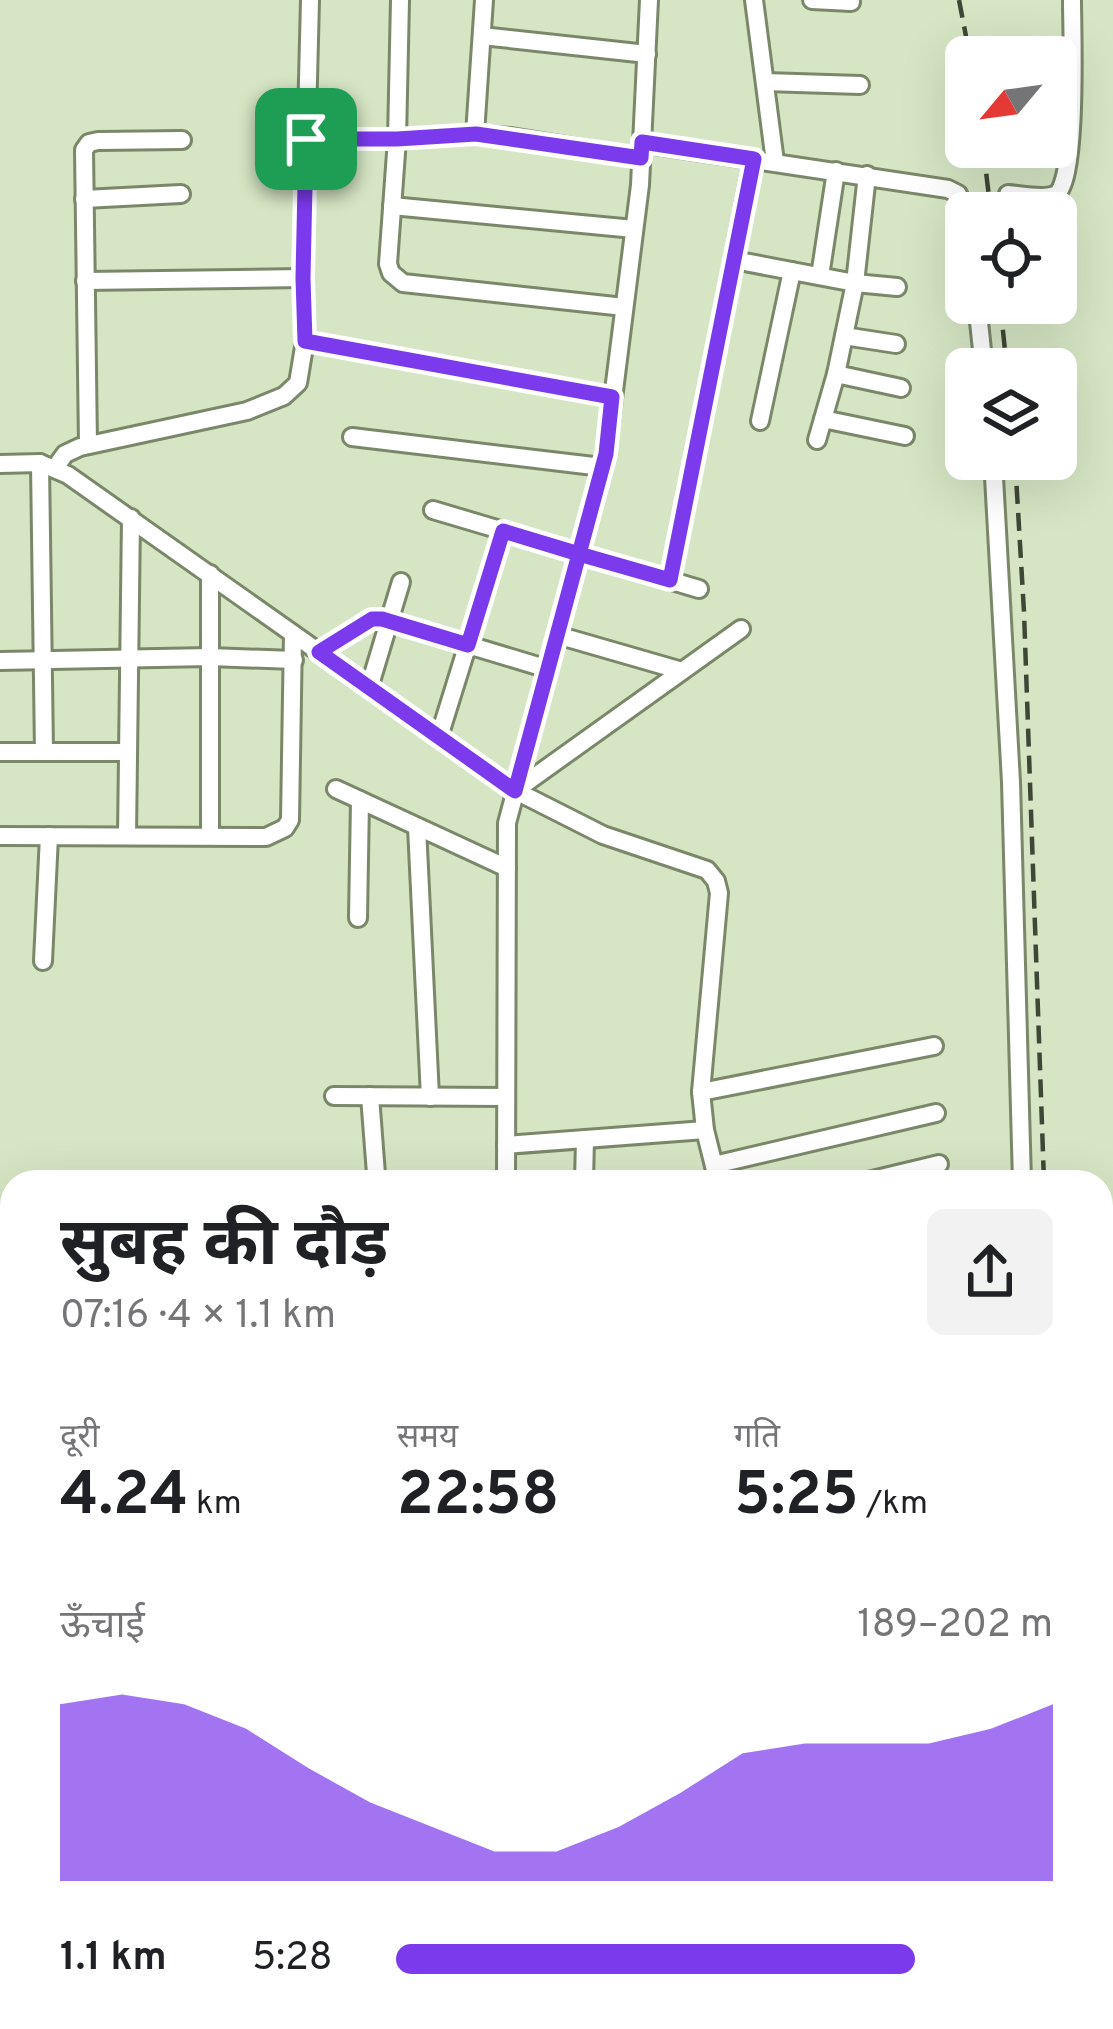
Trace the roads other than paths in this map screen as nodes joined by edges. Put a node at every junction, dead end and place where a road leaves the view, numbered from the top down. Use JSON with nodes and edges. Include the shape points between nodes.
{"nodes":[{"id":1,"x":310,"y":0,"type":"edge"},
{"id":2,"x":400,"y":0,"type":"edge"},
{"id":3,"x":484,"y":0,"type":"edge"},
{"id":4,"x":650,"y":0,"type":"edge"},
{"id":5,"x":754,"y":0,"type":"edge"},
{"id":6,"x":812,"y":0,"type":"edge"},
{"id":7,"x":1072,"y":0,"type":"edge"},
{"id":8,"x":851,"y":2,"type":"edge"},
{"id":9,"x":482,"y":36,"type":"junction"},
{"id":10,"x":647,"y":54,"type":"junction"},
{"id":11,"x":765,"y":82,"type":"junction"},
{"id":12,"x":860,"y":85,"type":"dead end"},
{"id":13,"x":476,"y":134,"type":"junction"},
{"id":14,"x":306,"y":139,"type":"junction"},
{"id":15,"x":397,"y":139,"type":"junction"},
{"id":16,"x":182,"y":140,"type":"dead end"},
{"id":17,"x":642,"y":150,"type":"junction"},
{"id":18,"x":754,"y":159,"type":"junction"},
{"id":19,"x":775,"y":162,"type":"junction"},
{"id":20,"x":836,"y":171,"type":"junction"},
{"id":21,"x":867,"y":176,"type":"junction"},
{"id":22,"x":954,"y":192,"type":"edge"},
{"id":23,"x":1060,"y":192,"type":"edge"},
{"id":24,"x":181,"y":194,"type":"dead end"},
{"id":25,"x":84,"y":200,"type":"junction"},
{"id":26,"x":392,"y":206,"type":"junction"},
{"id":27,"x":634,"y":229,"type":"junction"},
{"id":28,"x":734,"y":260,"type":"junction"},
{"id":29,"x":792,"y":271,"type":"junction"},
{"id":30,"x":820,"y":276,"type":"junction"},
{"id":31,"x":303,"y":278,"type":"junction"},
{"id":32,"x":85,"y":281,"type":"junction"},
{"id":33,"x":855,"y":283,"type":"junction"},
{"id":34,"x":897,"y":286,"type":"dead end"},
{"id":35,"x":624,"y":307,"type":"junction"},
{"id":36,"x":844,"y":336,"type":"junction"},
{"id":37,"x":305,"y":341,"type":"junction"},
{"id":38,"x":896,"y":344,"type":"dead end"},
{"id":39,"x":836,"y":374,"type":"junction"},
{"id":40,"x":902,"y":388,"type":"dead end"},
{"id":41,"x":612,"y":397,"type":"junction"},
{"id":42,"x":823,"y":419,"type":"junction"},
{"id":43,"x":760,"y":421,"type":"dead end"},
{"id":44,"x":904,"y":436,"type":"dead end"},
{"id":45,"x":352,"y":437,"type":"dead end"},
{"id":46,"x":817,"y":440,"type":"dead end"},
{"id":47,"x":88,"y":445,"type":"junction"},
{"id":48,"x":0,"y":464,"type":"edge"},
{"id":49,"x":47,"y":466,"type":"junction"},
{"id":50,"x":602,"y":466,"type":"junction"},
{"id":51,"x":995,"y":480,"type":"edge"},
{"id":52,"x":433,"y":510,"type":"dead end"},
{"id":53,"x":130,"y":518,"type":"junction"},
{"id":54,"x":503,"y":531,"type":"junction"},
{"id":55,"x":579,"y":554,"type":"junction"},
{"id":56,"x":210,"y":574,"type":"junction"},
{"id":57,"x":670,"y":580,"type":"junction"},
{"id":58,"x":401,"y":582,"type":"dead end"},
{"id":59,"x":699,"y":589,"type":"dead end"},
{"id":60,"x":389,"y":621,"type":"junction"},
{"id":61,"x":741,"y":628,"type":"dead end"},
{"id":62,"x":293,"y":634,"type":"junction"},
{"id":63,"x":557,"y":635,"type":"junction"},
{"id":64,"x":468,"y":645,"type":"junction"},
{"id":65,"x":319,"y":652,"type":"junction"},
{"id":66,"x":210,"y":657,"type":"junction"},
{"id":67,"x":129,"y":658,"type":"junction"},
{"id":68,"x":43,"y":659,"type":"junction"},
{"id":69,"x":294,"y":659,"type":"junction"},
{"id":70,"x":0,"y":661,"type":"edge"},
{"id":71,"x":548,"y":669,"type":"junction"},
{"id":72,"x":682,"y":671,"type":"junction"},
{"id":73,"x":369,"y":688,"type":"junction"},
{"id":74,"x":439,"y":737,"type":"junction"},
{"id":75,"x":0,"y":752,"type":"edge"},
{"id":76,"x":44,"y":752,"type":"junction"},
{"id":77,"x":128,"y":752,"type":"junction"},
{"id":78,"x":336,"y":789,"type":"dead end"},
{"id":79,"x":515,"y":791,"type":"junction"},
{"id":80,"x":360,"y":800,"type":"junction"},
{"id":81,"x":417,"y":827,"type":"junction"},
{"id":82,"x":0,"y":836,"type":"edge"},
{"id":83,"x":49,"y":836,"type":"junction"},
{"id":84,"x":127,"y":836,"type":"junction"},
{"id":85,"x":211,"y":836,"type":"junction"},
{"id":86,"x":507,"y":868,"type":"junction"},
{"id":87,"x":358,"y":918,"type":"dead end"},
{"id":88,"x":43,"y":961,"type":"dead end"},
{"id":89,"x":934,"y":1046,"type":"dead end"},
{"id":90,"x":701,"y":1092,"type":"junction"},
{"id":91,"x":334,"y":1096,"type":"dead end"},
{"id":92,"x":370,"y":1096,"type":"junction"},
{"id":93,"x":430,"y":1096,"type":"junction"},
{"id":94,"x":506,"y":1097,"type":"junction"},
{"id":95,"x":936,"y":1113,"type":"dead end"},
{"id":96,"x":705,"y":1130,"type":"junction"},
{"id":97,"x":585,"y":1139,"type":"junction"},
{"id":98,"x":506,"y":1145,"type":"junction"},
{"id":99,"x":939,"y":1163,"type":"dead end"},
{"id":100,"x":376,"y":1170,"type":"edge"},
{"id":101,"x":506,"y":1170,"type":"edge"},
{"id":102,"x":584,"y":1170,"type":"edge"},
{"id":103,"x":715,"y":1170,"type":"edge"},
{"id":104,"x":727,"y":1170,"type":"edge"},
{"id":105,"x":911,"y":1170,"type":"edge"},
{"id":106,"x":1022,"y":1170,"type":"edge"}],
"edges":[{"from":1,"to":14,"type":"street"},
{"from":2,"to":15,"type":"street"},
{"from":3,"to":9,"type":"street"},
{"from":4,"to":10,"type":"street"},
{"from":5,"to":11,"type":"street"},
{"from":6,"to":8,"type":"street"},
{"from":7,"to":23,"type":"street","via":[[1071,157]]},
{"from":9,"to":10,"type":"street"},
{"from":9,"to":13,"type":"street"},
{"from":10,"to":17,"type":"street"},
{"from":11,"to":12,"type":"street"},
{"from":11,"to":19,"type":"street"},
{"from":13,"to":15,"type":"street"},
{"from":13,"to":17,"type":"street"},
{"from":14,"to":15,"type":"street"},
{"from":14,"to":31,"type":"street"},
{"from":15,"to":26,"type":"street"},
{"from":16,"to":25,"type":"street","via":[[89,143]]},
{"from":17,"to":18,"type":"street"},
{"from":17,"to":27,"type":"street"},
{"from":18,"to":19,"type":"street"},
{"from":18,"to":28,"type":"street"},
{"from":19,"to":20,"type":"street"},
{"from":20,"to":21,"type":"street"},
{"from":20,"to":30,"type":"street"},
{"from":21,"to":22,"type":"street"},
{"from":21,"to":33,"type":"street"},
{"from":24,"to":25,"type":"street"},
{"from":25,"to":32,"type":"street"},
{"from":26,"to":27,"type":"street"},
{"from":26,"to":35,"type":"street","via":[[388,264],[403,283]]},
{"from":27,"to":35,"type":"street"},
{"from":28,"to":29,"type":"street"},
{"from":28,"to":57,"type":"street"},
{"from":29,"to":30,"type":"street"},
{"from":29,"to":43,"type":"street"},
{"from":30,"to":33,"type":"street"},
{"from":31,"to":32,"type":"street"},
{"from":31,"to":37,"type":"street"},
{"from":32,"to":47,"type":"street"},
{"from":33,"to":34,"type":"street"},
{"from":33,"to":36,"type":"street"},
{"from":35,"to":41,"type":"street"},
{"from":36,"to":38,"type":"street"},
{"from":36,"to":39,"type":"street"},
{"from":37,"to":41,"type":"street"},
{"from":37,"to":47,"type":"street","via":[[298,383],[284,397]]},
{"from":39,"to":40,"type":"street"},
{"from":39,"to":42,"type":"street"},
{"from":41,"to":50,"type":"street"},
{"from":42,"to":44,"type":"street"},
{"from":42,"to":46,"type":"street"},
{"from":45,"to":50,"type":"street"},
{"from":47,"to":49,"type":"street"},
{"from":48,"to":49,"type":"street"},
{"from":49,"to":53,"type":"street"},
{"from":49,"to":68,"type":"street"},
{"from":50,"to":55,"type":"street"},
{"from":51,"to":106,"type":"street"},
{"from":52,"to":54,"type":"street"},
{"from":53,"to":56,"type":"street"},
{"from":53,"to":67,"type":"street"},
{"from":54,"to":55,"type":"street"},
{"from":54,"to":64,"type":"street"},
{"from":55,"to":57,"type":"street"},
{"from":55,"to":63,"type":"street"},
{"from":56,"to":62,"type":"street"},
{"from":56,"to":66,"type":"street"},
{"from":57,"to":59,"type":"street"},
{"from":58,"to":60,"type":"street"},
{"from":60,"to":64,"type":"street"},
{"from":60,"to":65,"type":"street","via":[[372,619]]},
{"from":60,"to":73,"type":"street"},
{"from":61,"to":72,"type":"street"},
{"from":62,"to":65,"type":"street"},
{"from":62,"to":69,"type":"street"},
{"from":63,"to":71,"type":"street"},
{"from":63,"to":72,"type":"street"},
{"from":64,"to":71,"type":"street"},
{"from":64,"to":74,"type":"street"},
{"from":65,"to":73,"type":"street"},
{"from":66,"to":67,"type":"street"},
{"from":66,"to":69,"type":"street"},
{"from":66,"to":85,"type":"street"},
{"from":67,"to":68,"type":"street"},
{"from":67,"to":77,"type":"street"},
{"from":68,"to":70,"type":"street"},
{"from":68,"to":76,"type":"street"},
{"from":69,"to":85,"type":"street","via":[[290,820],[266,837]]},
{"from":71,"to":79,"type":"street"},
{"from":72,"to":79,"type":"street"},
{"from":73,"to":74,"type":"street"},
{"from":74,"to":79,"type":"street"},
{"from":75,"to":76,"type":"street"},
{"from":76,"to":77,"type":"street"},
{"from":77,"to":84,"type":"street"},
{"from":78,"to":80,"type":"street"},
{"from":79,"to":86,"type":"street"},
{"from":79,"to":90,"type":"street","via":[[603,835],[707,869],[716,881]]},
{"from":80,"to":81,"type":"street"},
{"from":80,"to":87,"type":"street"},
{"from":81,"to":86,"type":"street"},
{"from":81,"to":93,"type":"street"},
{"from":82,"to":83,"type":"street"},
{"from":83,"to":84,"type":"street"},
{"from":83,"to":88,"type":"street"},
{"from":84,"to":85,"type":"street"},
{"from":86,"to":94,"type":"street"},
{"from":89,"to":90,"type":"street"},
{"from":90,"to":96,"type":"street"},
{"from":91,"to":92,"type":"street"},
{"from":92,"to":93,"type":"street"},
{"from":92,"to":100,"type":"street"},
{"from":93,"to":94,"type":"street"},
{"from":94,"to":98,"type":"street"},
{"from":95,"to":104,"type":"street"},
{"from":96,"to":97,"type":"street"},
{"from":96,"to":103,"type":"street"},
{"from":97,"to":98,"type":"street"},
{"from":97,"to":102,"type":"street"},
{"from":98,"to":101,"type":"street"},
{"from":99,"to":105,"type":"street"}]}
